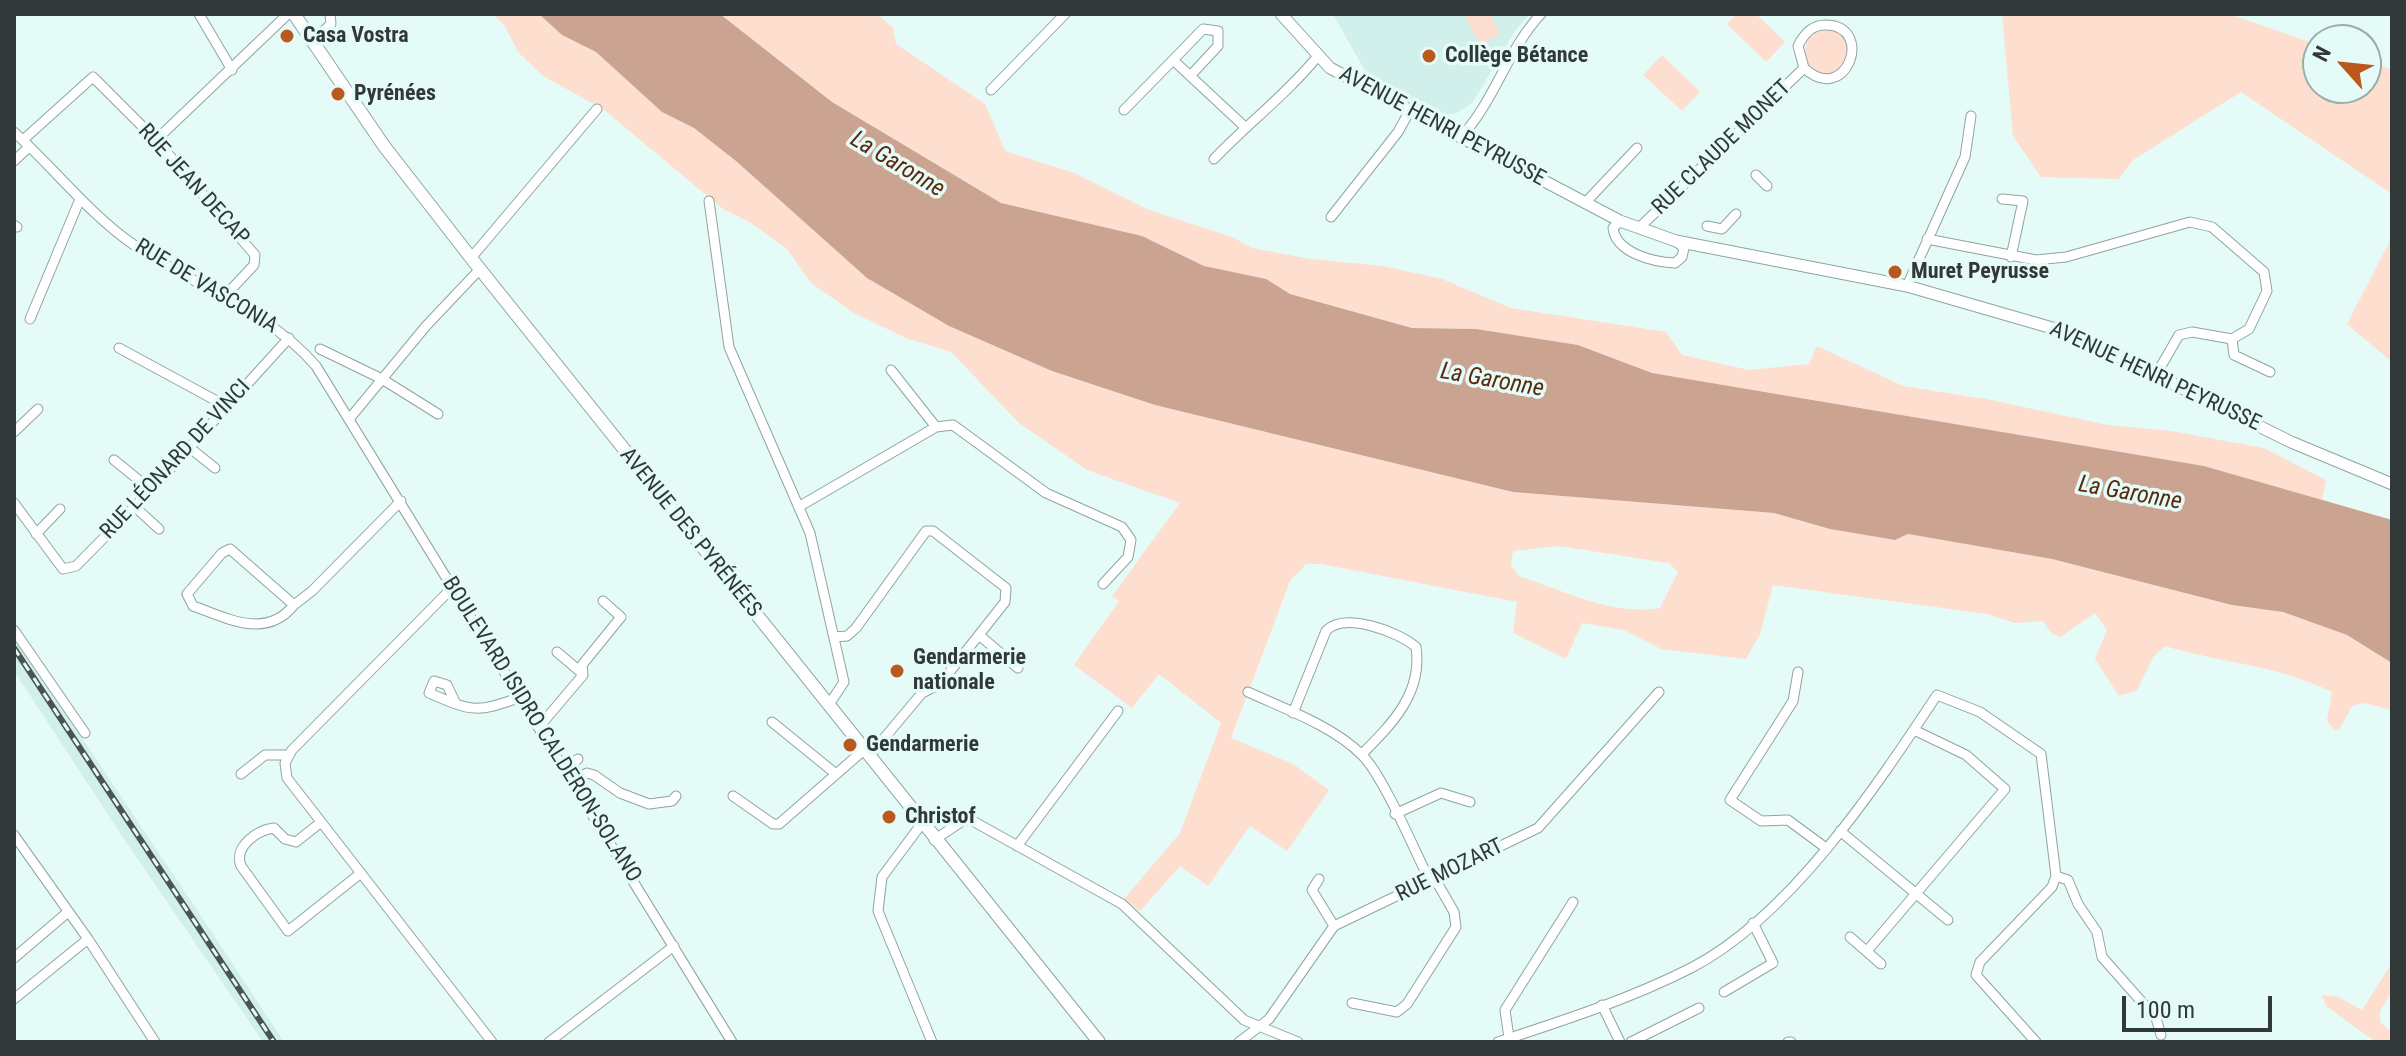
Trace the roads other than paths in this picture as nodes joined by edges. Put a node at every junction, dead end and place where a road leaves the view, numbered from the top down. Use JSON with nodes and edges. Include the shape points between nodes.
{"nodes":[{"id":1,"x":199,"y":14,"type":"edge"},
{"id":2,"x":288,"y":14,"type":"edge"},
{"id":3,"x":294,"y":14,"type":"edge"},
{"id":4,"x":1065,"y":14,"type":"edge"},
{"id":5,"x":1281,"y":14,"type":"edge"},
{"id":6,"x":1541,"y":14,"type":"edge"},
{"id":7,"x":333,"y":16,"type":"edge"},
{"id":8,"x":312,"y":41,"type":"junction"},
{"id":9,"x":1317,"y":57,"type":"junction"},
{"id":10,"x":1173,"y":60,"type":"junction"},
{"id":11,"x":1804,"y":68,"type":"junction"},
{"id":12,"x":232,"y":70,"type":"junction"},
{"id":13,"x":1190,"y":76,"type":"junction"},
{"id":14,"x":991,"y":90,"type":"dead end"},
{"id":15,"x":597,"y":109,"type":"dead end"},
{"id":16,"x":1124,"y":110,"type":"dead end"},
{"id":17,"x":1409,"y":112,"type":"junction"},
{"id":18,"x":1971,"y":116,"type":"dead end"},
{"id":19,"x":1245,"y":127,"type":"junction"},
{"id":20,"x":14,"y":132,"type":"edge"},
{"id":21,"x":1460,"y":138,"type":"junction"},
{"id":22,"x":156,"y":140,"type":"junction"},
{"id":23,"x":26,"y":143,"type":"junction"},
{"id":24,"x":1637,"y":148,"type":"dead end"},
{"id":25,"x":1214,"y":159,"type":"dead end"},
{"id":26,"x":14,"y":161,"type":"edge"},
{"id":27,"x":1756,"y":175,"type":"dead end"},
{"id":28,"x":1767,"y":186,"type":"dead end"},
{"id":29,"x":80,"y":199,"type":"junction"},
{"id":30,"x":2002,"y":199,"type":"dead end"},
{"id":31,"x":709,"y":201,"type":"dead end"},
{"id":32,"x":1585,"y":203,"type":"junction"},
{"id":33,"x":1736,"y":214,"type":"dead end"},
{"id":34,"x":1331,"y":217,"type":"dead end"},
{"id":35,"x":1620,"y":221,"type":"junction"},
{"id":36,"x":1639,"y":228,"type":"junction"},
{"id":37,"x":1927,"y":239,"type":"junction"},
{"id":38,"x":1676,"y":241,"type":"junction"},
{"id":39,"x":1701,"y":246,"type":"junction"},
{"id":40,"x":2011,"y":257,"type":"junction"},
{"id":41,"x":471,"y":258,"type":"junction"},
{"id":42,"x":480,"y":269,"type":"junction"},
{"id":43,"x":1907,"y":286,"type":"junction"},
{"id":44,"x":224,"y":297,"type":"junction"},
{"id":45,"x":30,"y":319,"type":"dead end"},
{"id":46,"x":289,"y":338,"type":"junction"},
{"id":47,"x":2232,"y":339,"type":"junction"},
{"id":48,"x":119,"y":348,"type":"dead end"},
{"id":49,"x":320,"y":349,"type":"dead end"},
{"id":50,"x":891,"y":370,"type":"dead end"},
{"id":51,"x":2270,"y":372,"type":"dead end"},
{"id":52,"x":2157,"y":373,"type":"junction"},
{"id":53,"x":382,"y":379,"type":"junction"},
{"id":54,"x":226,"y":406,"type":"junction"},
{"id":55,"x":38,"y":409,"type":"dead end"},
{"id":56,"x":438,"y":414,"type":"dead end"},
{"id":57,"x":350,"y":418,"type":"junction"},
{"id":58,"x":936,"y":427,"type":"junction"},
{"id":59,"x":14,"y":432,"type":"edge"},
{"id":60,"x":190,"y":448,"type":"junction"},
{"id":61,"x":114,"y":460,"type":"dead end"},
{"id":62,"x":215,"y":468,"type":"dead end"},
{"id":63,"x":2392,"y":484,"type":"edge"},
{"id":64,"x":151,"y":490,"type":"junction"},
{"id":65,"x":401,"y":501,"type":"junction"},
{"id":66,"x":14,"y":503,"type":"edge"},
{"id":67,"x":800,"y":506,"type":"junction"},
{"id":68,"x":135,"y":507,"type":"junction"},
{"id":69,"x":60,"y":509,"type":"dead end"},
{"id":70,"x":159,"y":529,"type":"dead end"},
{"id":71,"x":36,"y":534,"type":"junction"},
{"id":72,"x":1103,"y":584,"type":"dead end"},
{"id":73,"x":453,"y":587,"type":"junction"},
{"id":74,"x":603,"y":601,"type":"dead end"},
{"id":75,"x":294,"y":605,"type":"junction"},
{"id":76,"x":14,"y":630,"type":"edge"},
{"id":77,"x":979,"y":635,"type":"junction"},
{"id":78,"x":834,"y":637,"type":"junction"},
{"id":79,"x":557,"y":652,"type":"dead end"},
{"id":80,"x":1018,"y":668,"type":"dead end"},
{"id":81,"x":1798,"y":672,"type":"dead end"},
{"id":82,"x":583,"y":674,"type":"junction"},
{"id":83,"x":1248,"y":692,"type":"dead end"},
{"id":84,"x":1659,"y":692,"type":"dead end"},
{"id":85,"x":521,"y":697,"type":"junction"},
{"id":86,"x":830,"y":703,"type":"junction"},
{"id":87,"x":456,"y":704,"type":"dead end"},
{"id":88,"x":1118,"y":711,"type":"dead end"},
{"id":89,"x":1293,"y":713,"type":"junction"},
{"id":90,"x":772,"y":722,"type":"dead end"},
{"id":91,"x":539,"y":727,"type":"junction"},
{"id":92,"x":1914,"y":730,"type":"junction"},
{"id":93,"x":85,"y":733,"type":"dead end"},
{"id":94,"x":868,"y":752,"type":"junction"},
{"id":95,"x":1362,"y":754,"type":"junction"},
{"id":96,"x":287,"y":759,"type":"junction"},
{"id":97,"x":578,"y":759,"type":"dead end"},
{"id":98,"x":565,"y":768,"type":"junction"},
{"id":99,"x":241,"y":774,"type":"dead end"},
{"id":100,"x":836,"y":774,"type":"junction"},
{"id":101,"x":572,"y":780,"type":"junction"},
{"id":102,"x":676,"y":796,"type":"dead end"},
{"id":103,"x":733,"y":796,"type":"dead end"},
{"id":104,"x":1470,"y":802,"type":"dead end"},
{"id":105,"x":1395,"y":814,"type":"junction"},
{"id":106,"x":923,"y":822,"type":"junction"},
{"id":107,"x":320,"y":823,"type":"junction"},
{"id":108,"x":1840,"y":831,"type":"junction"},
{"id":109,"x":14,"y":835,"type":"edge"},
{"id":110,"x":934,"y":840,"type":"junction"},
{"id":111,"x":1017,"y":846,"type":"junction"},
{"id":112,"x":1826,"y":848,"type":"junction"},
{"id":113,"x":361,"y":873,"type":"junction"},
{"id":114,"x":2056,"y":876,"type":"junction"},
{"id":115,"x":1319,"y":879,"type":"dead end"},
{"id":116,"x":1432,"y":880,"type":"junction"},
{"id":117,"x":1916,"y":894,"type":"junction"},
{"id":118,"x":1573,"y":902,"type":"dead end"},
{"id":119,"x":68,"y":912,"type":"junction"},
{"id":120,"x":1948,"y":920,"type":"dead end"},
{"id":121,"x":1753,"y":923,"type":"junction"},
{"id":122,"x":1334,"y":926,"type":"junction"},
{"id":123,"x":1850,"y":937,"type":"dead end"},
{"id":124,"x":88,"y":939,"type":"junction"},
{"id":125,"x":674,"y":946,"type":"junction"},
{"id":126,"x":1867,"y":951,"type":"junction"},
{"id":127,"x":14,"y":958,"type":"edge"},
{"id":128,"x":1881,"y":964,"type":"dead end"},
{"id":129,"x":1724,"y":992,"type":"dead end"},
{"id":130,"x":14,"y":999,"type":"edge"},
{"id":131,"x":1352,"y":1003,"type":"dead end"},
{"id":132,"x":1602,"y":1005,"type":"junction"},
{"id":133,"x":1699,"y":1008,"type":"dead end"},
{"id":134,"x":1257,"y":1027,"type":"junction"},
{"id":135,"x":2161,"y":1035,"type":"dead end"},
{"id":136,"x":1509,"y":1038,"type":"junction"},
{"id":137,"x":155,"y":1042,"type":"edge"},
{"id":138,"x":492,"y":1042,"type":"edge"},
{"id":139,"x":549,"y":1042,"type":"edge"},
{"id":140,"x":732,"y":1042,"type":"edge"},
{"id":141,"x":932,"y":1042,"type":"edge"},
{"id":142,"x":1099,"y":1042,"type":"edge"},
{"id":143,"x":1239,"y":1042,"type":"edge"},
{"id":144,"x":1298,"y":1042,"type":"edge"},
{"id":145,"x":1498,"y":1042,"type":"edge"},
{"id":146,"x":1620,"y":1042,"type":"edge"},
{"id":147,"x":1631,"y":1042,"type":"edge"},
{"id":148,"x":2036,"y":1042,"type":"edge"}],
"edges":[{"from":1,"to":12,"type":"street"},
{"from":2,"to":12,"type":"street"},
{"from":3,"to":8,"type":"main road","name":"AVENUE DES PYRÉNÉES"},
{"from":4,"to":14,"type":"street"},
{"from":5,"to":9,"type":"street","name":"AVENUE HENRI PEYRUSSE"},
{"from":6,"to":21,"type":"street","via":[[1520,38]]},
{"from":7,"to":8,"type":"street"},
{"from":8,"to":41,"type":"main road","name":"AVENUE DES PYRÉNÉES"},
{"from":9,"to":17,"type":"street","name":"AVENUE HENRI PEYRUSSE"},
{"from":9,"to":19,"type":"street"},
{"from":10,"to":13,"type":"street"},
{"from":10,"to":13,"type":"street","via":[[1203,29],[1218,31],[1218,46]]},
{"from":10,"to":16,"type":"street"},
{"from":11,"to":11,"type":"street","name":"RUE CLAUDE MONET","via":[[1798,46],[1806,32],[1822,24],[1835,25],[1849,37],[1853,54],[1846,70],[1830,79]]},
{"from":11,"to":36,"type":"street","name":"RUE CLAUDE MONET"},
{"from":12,"to":22,"type":"street"},
{"from":13,"to":19,"type":"street"},
{"from":15,"to":41,"type":"street"},
{"from":17,"to":21,"type":"street","name":"AVENUE HENRI PEYRUSSE"},
{"from":17,"to":34,"type":"street"},
{"from":18,"to":37,"type":"street","via":[[1965,157]]},
{"from":19,"to":25,"type":"street"},
{"from":20,"to":23,"type":"street","name":"RUE DE VASCONIA"},
{"from":21,"to":32,"type":"street","name":"AVENUE HENRI PEYRUSSE"},
{"from":22,"to":23,"type":"street","name":"RUE JEAN DECAP","via":[[93,77]]},
{"from":22,"to":44,"type":"street","name":"RUE JEAN DECAP","via":[[255,255],[254,265]]},
{"from":23,"to":26,"type":"street"},
{"from":23,"to":29,"type":"street","name":"RUE DE VASCONIA"},
{"from":24,"to":32,"type":"street"},
{"from":27,"to":28,"type":"street"},
{"from":29,"to":44,"type":"street","name":"RUE DE VASCONIA","via":[[134,245]]},
{"from":29,"to":45,"type":"street"},
{"from":30,"to":40,"type":"street","via":[[2023,201]]},
{"from":31,"to":67,"type":"street","via":[[729,347]]},
{"from":32,"to":35,"type":"street","name":"AVENUE HENRI PEYRUSSE"},
{"from":33,"to":39,"type":"street","via":[[1722,229],[1708,224]]},
{"from":35,"to":36,"type":"street","name":"AVENUE HENRI PEYRUSSE"},
{"from":35,"to":38,"type":"street","via":[[1613,228],[1614,237],[1648,258],[1675,263],[1684,248]]},
{"from":36,"to":38,"type":"street","name":"AVENUE HENRI PEYRUSSE"},
{"from":37,"to":40,"type":"street"},
{"from":37,"to":43,"type":"street"},
{"from":38,"to":39,"type":"street","name":"AVENUE HENRI PEYRUSSE"},
{"from":39,"to":43,"type":"street","name":"AVENUE HENRI PEYRUSSE"},
{"from":40,"to":47,"type":"street","via":[[2066,257],[2190,222],[2212,227],[2264,272],[2266,282],[2267,291],[2249,329]]},
{"from":41,"to":42,"type":"main road","name":"AVENUE DES PYRÉNÉES"},
{"from":42,"to":53,"type":"street"},
{"from":42,"to":86,"type":"main road","name":"AVENUE DES PYRÉNÉES"},
{"from":43,"to":52,"type":"street","name":"AVENUE HENRI PEYRUSSE","via":[[2073,334]]},
{"from":44,"to":46,"type":"street","name":"RUE DE VASCONIA"},
{"from":46,"to":54,"type":"street","name":"RUE LÉONARD DE VINCI"},
{"from":46,"to":57,"type":"street","name":"RUE DE VASCONIA","via":[[316,366]]},
{"from":47,"to":51,"type":"street","via":[[2234,355]]},
{"from":47,"to":52,"type":"street","via":[[2179,335]]},
{"from":48,"to":54,"type":"street"},
{"from":49,"to":53,"type":"street"},
{"from":50,"to":58,"type":"street"},
{"from":52,"to":63,"type":"street","name":"AVENUE HENRI PEYRUSSE","via":[[2291,442]]},
{"from":53,"to":56,"type":"street"},
{"from":53,"to":57,"type":"street"},
{"from":54,"to":60,"type":"street","name":"RUE LÉONARD DE VINCI"},
{"from":55,"to":59,"type":"street"},
{"from":57,"to":65,"type":"street","name":"BOULEVARD ISIDRO CALDERON-SOLANO"},
{"from":58,"to":67,"type":"street"},
{"from":58,"to":72,"type":"street","via":[[953,425],[1046,493],[1122,527],[1131,540],[1128,557]]},
{"from":60,"to":62,"type":"street"},
{"from":60,"to":64,"type":"street","name":"RUE LÉONARD DE VINCI"},
{"from":61,"to":64,"type":"street"},
{"from":64,"to":68,"type":"street","name":"RUE LÉONARD DE VINCI"},
{"from":65,"to":73,"type":"street","name":"BOULEVARD ISIDRO CALDERON-SOLANO"},
{"from":65,"to":75,"type":"street"},
{"from":66,"to":71,"type":"street"},
{"from":67,"to":78,"type":"street"},
{"from":68,"to":70,"type":"street"},
{"from":68,"to":71,"type":"street","name":"RUE LÉONARD DE VINCI","via":[[76,566],[63,569]]},
{"from":69,"to":71,"type":"street"},
{"from":73,"to":85,"type":"street","name":"BOULEVARD ISIDRO CALDERON-SOLANO"},
{"from":73,"to":96,"type":"street"},
{"from":74,"to":82,"type":"street","via":[[621,617],[582,665]]},
{"from":75,"to":75,"type":"street","via":[[230,549],[187,594],[193,606],[251,625],[274,621]]},
{"from":76,"to":93,"type":"street"},
{"from":77,"to":78,"type":"street","via":[[1005,602],[1006,588],[930,530],[918,537],[853,632]]},
{"from":77,"to":80,"type":"street"},
{"from":77,"to":94,"type":"street","via":[[940,684],[922,693]]},
{"from":78,"to":86,"type":"street","via":[[844,682]]},
{"from":79,"to":82,"type":"street"},
{"from":81,"to":112,"type":"street","via":[[1793,701],[1730,800],[1761,821],[1788,820]]},
{"from":82,"to":91,"type":"street"},
{"from":83,"to":89,"type":"street"},
{"from":84,"to":116,"type":"street","name":"RUE MOZART","via":[[1538,828]]},
{"from":85,"to":87,"type":"street","via":[[480,712]]},
{"from":85,"to":91,"type":"street","name":"BOULEVARD ISIDRO CALDERON-SOLANO"},
{"from":86,"to":94,"type":"main road","name":"AVENUE DES PYRÉNÉES"},
{"from":88,"to":111,"type":"street"},
{"from":89,"to":95,"type":"street"},
{"from":89,"to":95,"type":"street","via":[[1332,624],[1347,622],[1405,637],[1416,647],[1419,666],[1407,700],[1398,718]]},
{"from":90,"to":100,"type":"street"},
{"from":91,"to":98,"type":"street","name":"BOULEVARD ISIDRO CALDERON-SOLANO"},
{"from":92,"to":108,"type":"street"},
{"from":92,"to":114,"type":"street","via":[[1937,695],[1980,712],[2041,754]]},
{"from":92,"to":117,"type":"street","via":[[1966,755],[2005,789]]},
{"from":94,"to":100,"type":"street"},
{"from":94,"to":106,"type":"main road","name":"AVENUE DES PYRÉNÉES"},
{"from":95,"to":105,"type":"street"},
{"from":96,"to":99,"type":"street","via":[[265,755]]},
{"from":96,"to":107,"type":"street","via":[[287,778]]},
{"from":97,"to":98,"type":"street"},
{"from":98,"to":101,"type":"street","name":"BOULEVARD ISIDRO CALDERON-SOLANO"},
{"from":100,"to":103,"type":"street","via":[[776,824]]},
{"from":101,"to":102,"type":"street","via":[[594,775],[649,804]]},
{"from":101,"to":125,"type":"street","name":"BOULEVARD ISIDRO CALDERON-SOLANO"},
{"from":104,"to":105,"type":"street","via":[[1441,793]]},
{"from":105,"to":116,"type":"street"},
{"from":106,"to":110,"type":"main road","name":"AVENUE DES PYRÉNÉES"},
{"from":106,"to":141,"type":"street","via":[[882,877],[878,911]]},
{"from":107,"to":113,"type":"street"},
{"from":107,"to":113,"type":"street","via":[[296,842],[274,828],[262,830],[240,849],[241,866],[288,931]]},
{"from":108,"to":112,"type":"street"},
{"from":108,"to":117,"type":"street"},
{"from":109,"to":119,"type":"street"},
{"from":110,"to":111,"type":"street","via":[[964,820]]},
{"from":110,"to":142,"type":"main road","name":"AVENUE DES PYRÉNÉES"},
{"from":111,"to":134,"type":"street","via":[[1122,904]]},
{"from":112,"to":121,"type":"street"},
{"from":113,"to":138,"type":"street"},
{"from":114,"to":135,"type":"street","via":[[2068,880],[2097,932],[2102,957],[2156,1018]]},
{"from":114,"to":148,"type":"street","via":[[2052,887],[1980,962],[1976,975]]},
{"from":115,"to":122,"type":"street","via":[[1312,890]]},
{"from":116,"to":122,"type":"street","name":"RUE MOZART"},
{"from":116,"to":131,"type":"street","via":[[1454,912],[1456,927],[1407,1004],[1397,1012]]},
{"from":117,"to":120,"type":"street"},
{"from":117,"to":126,"type":"street"},
{"from":118,"to":136,"type":"street","via":[[1505,1010]]},
{"from":119,"to":124,"type":"street"},
{"from":119,"to":127,"type":"street"},
{"from":121,"to":129,"type":"street","via":[[1773,963]]},
{"from":121,"to":132,"type":"street","via":[[1693,967]]},
{"from":122,"to":134,"type":"street","via":[[1278,1008]]},
{"from":123,"to":126,"type":"street"},
{"from":124,"to":130,"type":"street"},
{"from":124,"to":137,"type":"street"},
{"from":125,"to":139,"type":"street"},
{"from":125,"to":140,"type":"street","name":"BOULEVARD ISIDRO CALDERON-SOLANO"},
{"from":126,"to":128,"type":"street"},
{"from":132,"to":136,"type":"street"},
{"from":132,"to":146,"type":"street"},
{"from":133,"to":147,"type":"street"},
{"from":134,"to":143,"type":"street"},
{"from":134,"to":144,"type":"street"},
{"from":136,"to":145,"type":"street"}]}
